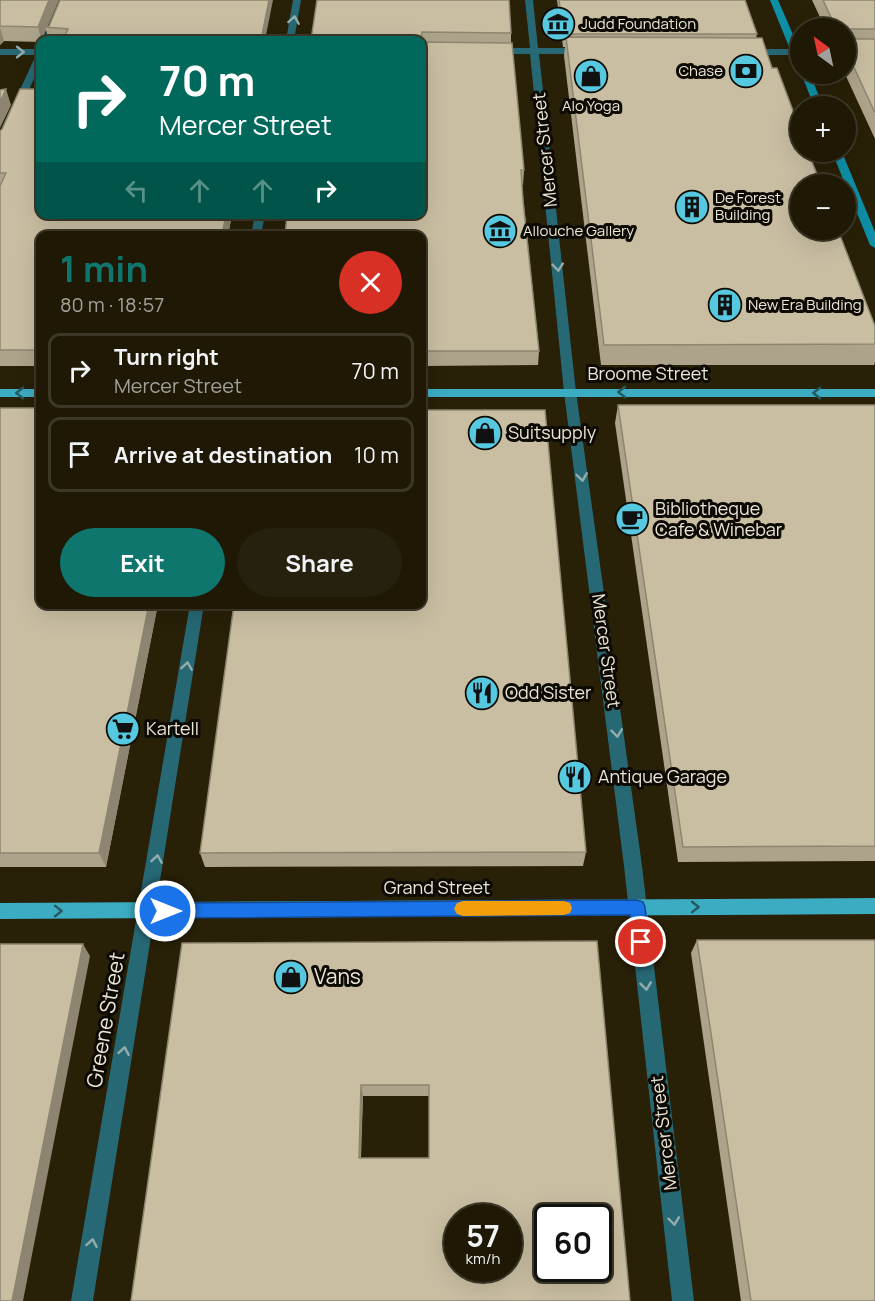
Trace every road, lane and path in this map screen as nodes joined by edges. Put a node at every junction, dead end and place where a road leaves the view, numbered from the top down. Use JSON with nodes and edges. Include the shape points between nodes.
{"nodes":[{"id":1,"x":65,"y":0,"type":"edge"},
{"id":2,"x":297,"y":0,"type":"edge"},
{"id":3,"x":529,"y":0,"type":"edge"},
{"id":4,"x":774,"y":0,"type":"edge"},
{"id":5,"x":790,"y":35,"type":"edge"},
{"id":6,"x":49,"y":36,"type":"edge"},
{"id":7,"x":291,"y":36,"type":"edge"},
{"id":8,"x":478,"y":51,"type":"edge"},
{"id":9,"x":535,"y":51,"type":"junction"},
{"id":10,"x":598,"y":51,"type":"edge"},
{"id":11,"x":0,"y":52,"type":"edge"},
{"id":12,"x":739,"y":52,"type":"edge"},
{"id":13,"x":790,"y":52,"type":"edge"},
{"id":14,"x":36,"y":54,"type":"edge"},
{"id":15,"x":36,"y":63,"type":"edge"},
{"id":16,"x":0,"y":144,"type":"edge"},
{"id":17,"x":841,"y":162,"type":"edge"},
{"id":18,"x":875,"y":245,"type":"edge"},
{"id":19,"x":570,"y":392,"type":"junction"},
{"id":20,"x":0,"y":393,"type":"edge"},
{"id":21,"x":36,"y":393,"type":"edge"},
{"id":22,"x":426,"y":393,"type":"edge"},
{"id":23,"x":875,"y":393,"type":"edge"},
{"id":24,"x":196,"y":609,"type":"edge"},
{"id":25,"x":875,"y":906,"type":"edge"},
{"id":26,"x":637,"y":907,"type":"junction"},
{"id":27,"x":0,"y":911,"type":"edge"},
{"id":28,"x":148,"y":911,"type":"junction"},
{"id":29,"x":82,"y":1301,"type":"edge"},
{"id":30,"x":684,"y":1301,"type":"edge"}],
"edges":[{"from":1,"to":6,"type":"street"},
{"from":7,"to":2,"type":"street","one_way":true},
{"from":3,"to":9,"type":"street","name":"Mercer Street"},
{"from":4,"to":5,"type":"main road"},
{"from":8,"to":9,"type":"street"},
{"from":9,"to":10,"type":"street"},
{"from":9,"to":19,"type":"street","name":"Mercer Street","one_way":true},
{"from":11,"to":14,"type":"street","one_way":true},
{"from":12,"to":13,"type":"street"},
{"from":15,"to":16,"type":"street"},
{"from":17,"to":18,"type":"main road"},
{"from":19,"to":22,"type":"main road","name":"Broome Street"},
{"from":23,"to":19,"type":"main road","name":"Broome Street","one_way":true},
{"from":19,"to":26,"type":"street","name":"Mercer Street","one_way":true},
{"from":21,"to":20,"type":"main road","one_way":true},
{"from":28,"to":24,"type":"street","name":"Greene Street","one_way":true},
{"from":26,"to":25,"type":"main road","name":"Grand Street","one_way":true},
{"from":26,"to":28,"type":"main road","name":"Grand Street"},
{"from":26,"to":30,"type":"street","name":"Mercer Street","one_way":true},
{"from":27,"to":28,"type":"main road","name":"Grand Street","one_way":true},
{"from":29,"to":28,"type":"street","name":"Greene Street","one_way":true}]}
